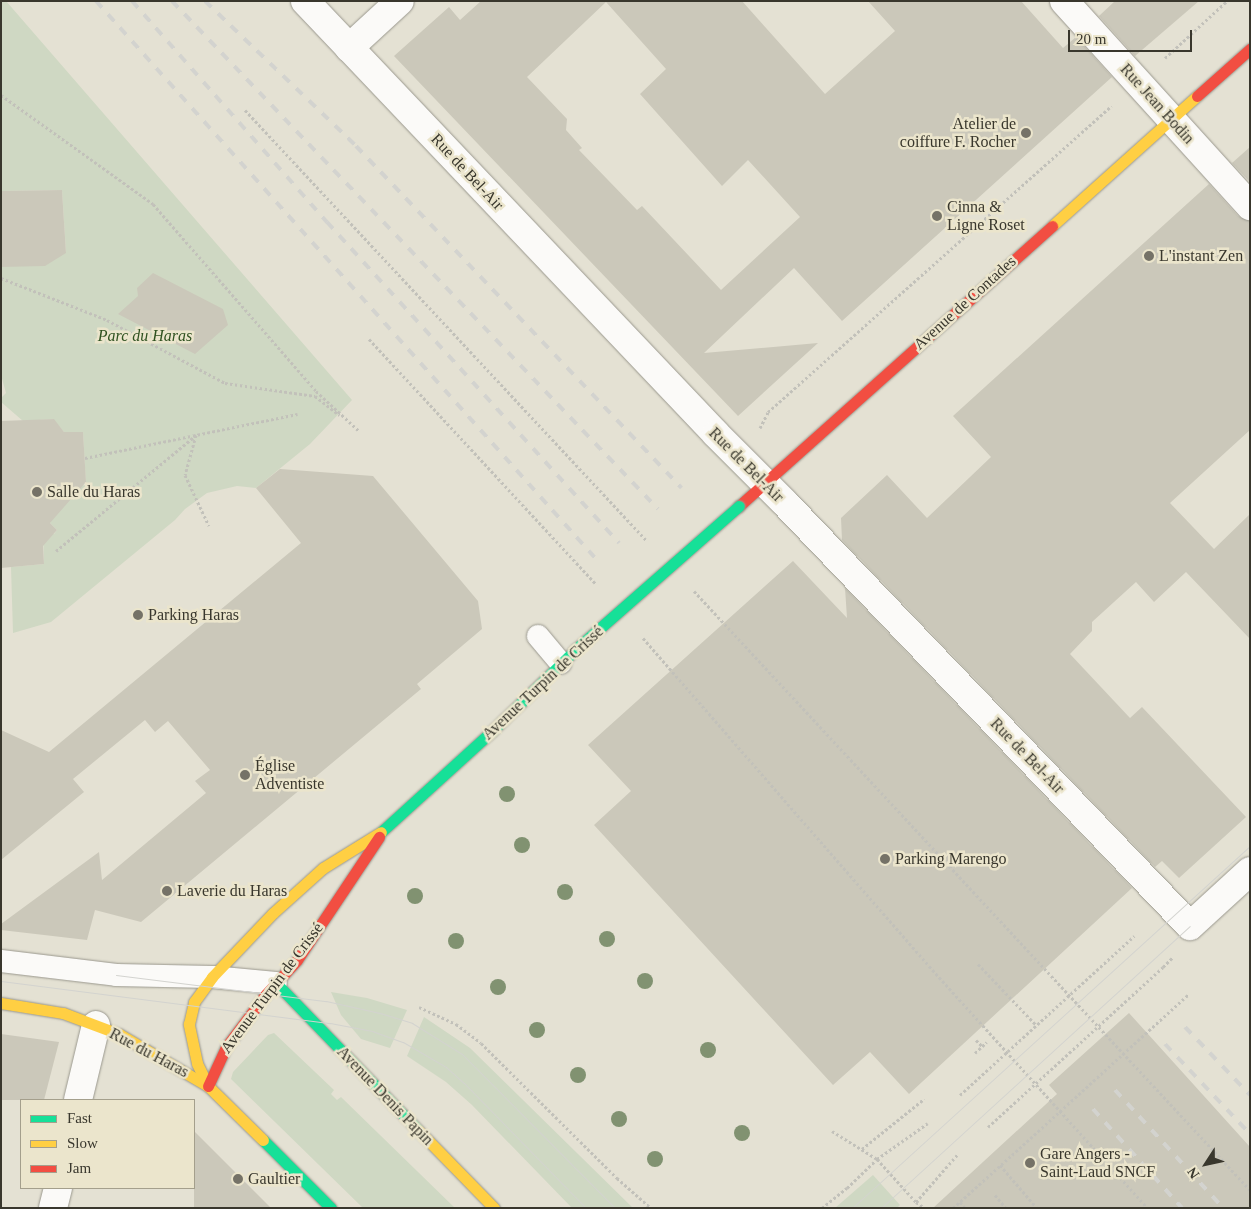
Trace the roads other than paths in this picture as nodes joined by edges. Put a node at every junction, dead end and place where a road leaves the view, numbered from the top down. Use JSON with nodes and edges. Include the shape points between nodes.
{"nodes":[{"id":1,"x":305,"y":1,"type":"edge"},
{"id":2,"x":400,"y":1,"type":"edge"},
{"id":3,"x":1064,"y":1,"type":"edge"},
{"id":4,"x":349,"y":48,"type":"junction"},
{"id":5,"x":1250,"y":49,"type":"edge"},
{"id":6,"x":1171,"y":120,"type":"junction"},
{"id":7,"x":1250,"y":206,"type":"edge"},
{"id":8,"x":764,"y":484,"type":"junction"},
{"id":9,"x":680,"y":556,"type":"joint"},
{"id":10,"x":538,"y":636,"type":"dead end"},
{"id":11,"x":568,"y":657,"type":"junction"},
{"id":12,"x":384,"y":830,"type":"junction"},
{"id":13,"x":1250,"y":871,"type":"edge"},
{"id":14,"x":1,"y":961,"type":"edge"},
{"id":15,"x":212,"y":977,"type":"junction"},
{"id":16,"x":276,"y":984,"type":"junction"},
{"id":17,"x":1,"y":1004,"type":"edge"},
{"id":18,"x":96,"y":1025,"type":"junction"},
{"id":19,"x":208,"y":1086,"type":"junction"},
{"id":20,"x":78,"y":1099,"type":"edge"},
{"id":21,"x":58,"y":1189,"type":"edge"},
{"id":22,"x":53,"y":1208,"type":"edge"},
{"id":23,"x":331,"y":1208,"type":"edge"},
{"id":24,"x":494,"y":1208,"type":"edge"}],
"edges":[{"from":1,"to":4,"type":"street","name":"Rue de Bel-Air"},
{"from":2,"to":4,"type":"street"},
{"from":3,"to":6,"type":"street","name":"Rue Jean Bodin"},
{"from":4,"to":8,"type":"street","name":"Rue de Bel-Air"},
{"from":5,"to":6,"type":"street","name":"Avenue de Contades"},
{"from":6,"to":7,"type":"street","name":"Rue Jean Bodin"},
{"from":6,"to":8,"type":"street","name":"Avenue de Contades"},
{"from":8,"to":9,"type":"street","name":"Avenue de Contades","bridge":true},
{"from":8,"to":13,"type":"street","name":"Rue de Bel-Air","via":[[1190,926]]},
{"from":9,"to":11,"type":"street","name":"Avenue Turpin de Crissé","bridge":true},
{"from":10,"to":11,"type":"lane"},
{"from":11,"to":12,"type":"street","name":"Avenue Turpin de Crissé"},
{"from":12,"to":15,"type":"street","name":"Avenue Turpin de Crissé","via":[[323,868],[272,913]]},
{"from":12,"to":16,"type":"street","name":"Avenue Turpin de Crissé","via":[[298,960]]},
{"from":14,"to":15,"type":"lane","via":[[116,975]]},
{"from":15,"to":16,"type":"lane"},
{"from":15,"to":19,"type":"street","name":"Avenue Turpin de Crissé","via":[[194,1002],[189,1024],[197,1063]]},
{"from":16,"to":19,"type":"street","name":"Avenue Turpin de Crissé","via":[[220,1056]]},
{"from":16,"to":24,"type":"street","name":"Avenue Denis Papin"},
{"from":17,"to":18,"type":"street","name":"Rue du Haras","via":[[63,1013]]},
{"from":18,"to":19,"type":"street","name":"Rue du Haras","via":[[127,1037]]},
{"from":18,"to":20,"type":"street"},
{"from":19,"to":23,"type":"street"},
{"from":21,"to":22,"type":"street"}]}
